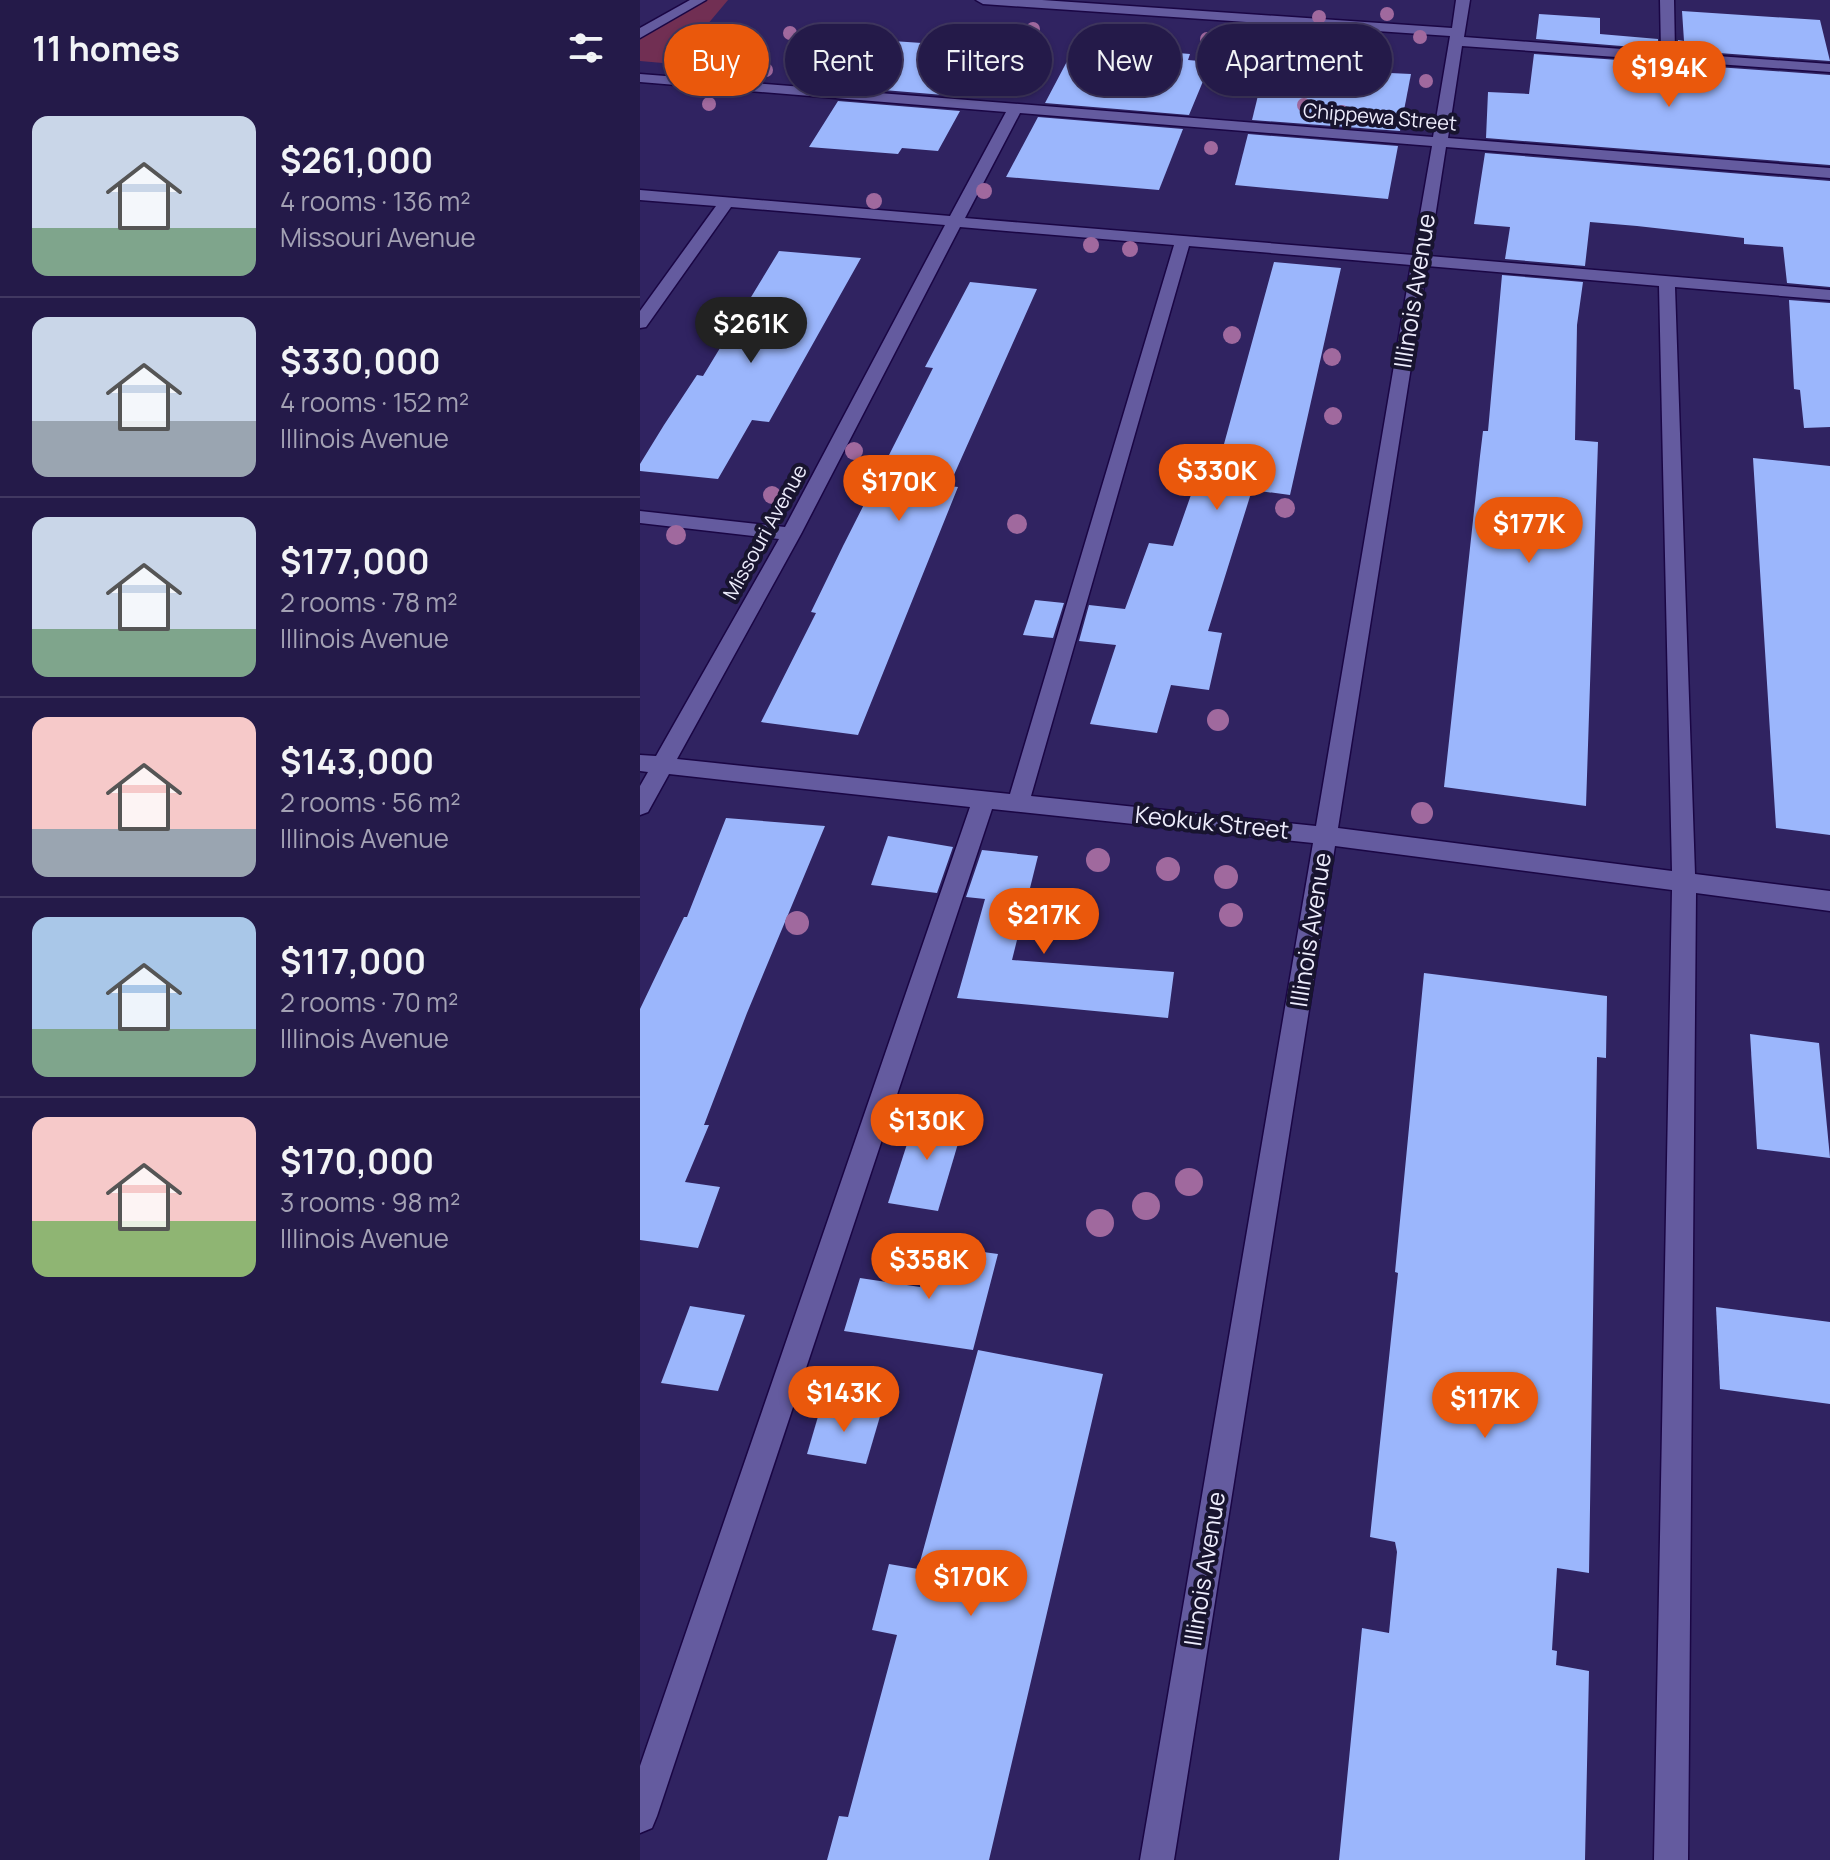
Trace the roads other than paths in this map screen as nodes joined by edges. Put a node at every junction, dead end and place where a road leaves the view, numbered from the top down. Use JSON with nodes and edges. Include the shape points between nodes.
{"nodes":[{"id":1,"x":699,"y":0,"type":"edge"},
{"id":2,"x":983,"y":0,"type":"edge"},
{"id":3,"x":1463,"y":0,"type":"edge"},
{"id":4,"x":1667,"y":0,"type":"edge"},
{"id":5,"x":640,"y":34,"type":"edge"},
{"id":6,"x":1457,"y":36,"type":"junction"},
{"id":7,"x":1668,"y":57,"type":"junction"},
{"id":8,"x":1830,"y":68,"type":"edge"},
{"id":9,"x":640,"y":78,"type":"edge"},
{"id":10,"x":1015,"y":108,"type":"junction"},
{"id":11,"x":1439,"y":142,"type":"junction"},
{"id":12,"x":1830,"y":173,"type":"edge"},
{"id":13,"x":640,"y":195,"type":"edge"},
{"id":14,"x":727,"y":202,"type":"junction"},
{"id":15,"x":955,"y":221,"type":"junction"},
{"id":16,"x":1183,"y":240,"type":"junction"},
{"id":17,"x":1420,"y":261,"type":"junction"},
{"id":18,"x":1667,"y":282,"type":"junction"},
{"id":19,"x":1830,"y":295,"type":"edge"},
{"id":20,"x":640,"y":323,"type":"edge"},
{"id":21,"x":640,"y":517,"type":"edge"},
{"id":22,"x":791,"y":534,"type":"junction"},
{"id":23,"x":650,"y":764,"type":"edge"},
{"id":24,"x":984,"y":799,"type":"junction"},
{"id":25,"x":1018,"y":803,"type":"junction"},
{"id":26,"x":640,"y":806,"type":"edge"},
{"id":27,"x":1327,"y":836,"type":"junction"},
{"id":28,"x":1684,"y":884,"type":"junction"},
{"id":29,"x":1830,"y":901,"type":"edge"},
{"id":30,"x":640,"y":1816,"type":"edge"},
{"id":31,"x":1157,"y":1860,"type":"edge"},
{"id":32,"x":1671,"y":1860,"type":"edge"}],
"edges":[{"from":1,"to":5,"type":"street"},
{"from":2,"to":6,"type":"street"},
{"from":3,"to":6,"type":"street","name":"Illinois Avenue"},
{"from":4,"to":7,"type":"street"},
{"from":6,"to":7,"type":"street"},
{"from":6,"to":11,"type":"street","name":"Illinois Avenue"},
{"from":7,"to":8,"type":"street"},
{"from":9,"to":10,"type":"street","name":"Chippewa Street"},
{"from":10,"to":11,"type":"street","name":"Chippewa Street"},
{"from":10,"to":15,"type":"street","name":"Missouri Avenue"},
{"from":11,"to":12,"type":"street","name":"Chippewa Street"},
{"from":11,"to":17,"type":"street","name":"Illinois Avenue"},
{"from":13,"to":14,"type":"street"},
{"from":14,"to":15,"type":"street"},
{"from":14,"to":20,"type":"street"},
{"from":15,"to":16,"type":"street"},
{"from":15,"to":22,"type":"street","name":"Missouri Avenue"},
{"from":16,"to":17,"type":"street"},
{"from":16,"to":25,"type":"street"},
{"from":17,"to":18,"type":"street"},
{"from":17,"to":27,"type":"street","name":"Illinois Avenue"},
{"from":18,"to":19,"type":"street"},
{"from":18,"to":28,"type":"street"},
{"from":21,"to":22,"type":"street"},
{"from":22,"to":23,"type":"street","name":"Missouri Avenue"},
{"from":23,"to":24,"type":"street","name":"Keokuk Street"},
{"from":23,"to":26,"type":"street","name":"Missouri Avenue"},
{"from":24,"to":25,"type":"street","name":"Keokuk Street"},
{"from":24,"to":30,"type":"street"},
{"from":25,"to":27,"type":"street","name":"Keokuk Street"},
{"from":27,"to":28,"type":"street","name":"Keokuk Street"},
{"from":27,"to":31,"type":"street","name":"Illinois Avenue"},
{"from":28,"to":29,"type":"street","name":"Keokuk Street"},
{"from":28,"to":32,"type":"street"}]}
